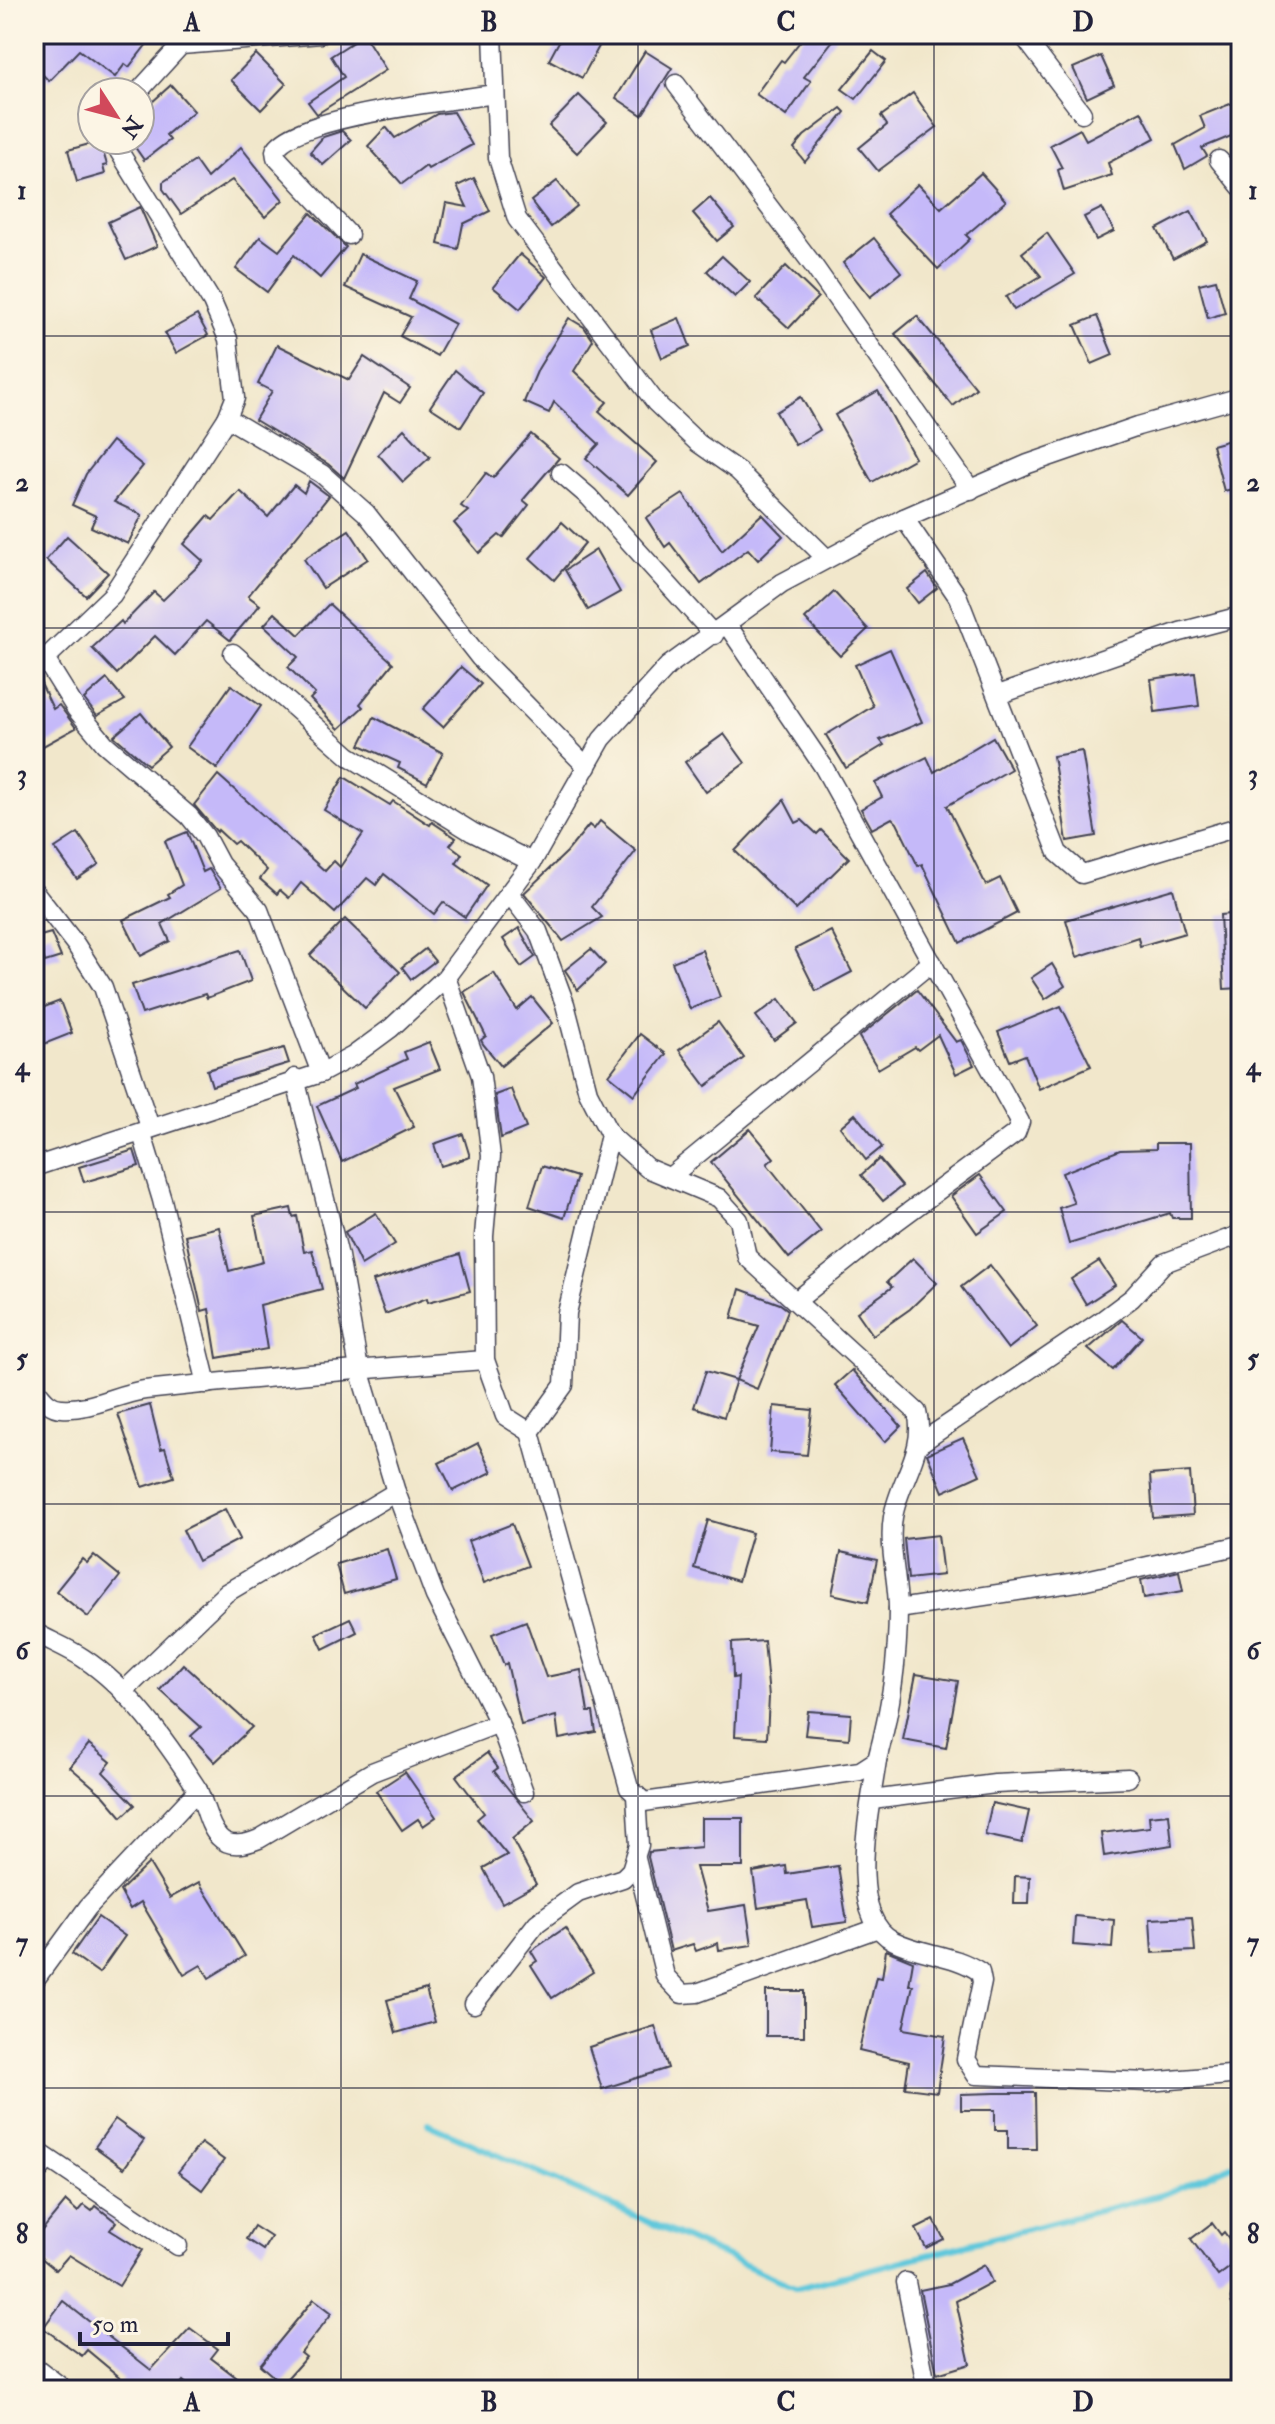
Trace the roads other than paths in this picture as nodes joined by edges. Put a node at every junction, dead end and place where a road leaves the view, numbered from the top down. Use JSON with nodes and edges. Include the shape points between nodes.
{"nodes":[{"id":1,"x":321,"y":34,"type":"edge"},
{"id":2,"x":493,"y":34,"type":"edge"},
{"id":3,"x":1022,"y":34,"type":"edge"},
{"id":4,"x":177,"y":40,"type":"edge"},
{"id":5,"x":150,"y":76,"type":"edge"},
{"id":6,"x":676,"y":84,"type":"dead end"},
{"id":7,"x":495,"y":94,"type":"junction"},
{"id":8,"x":1082,"y":113,"type":"dead end"},
{"id":9,"x":122,"y":156,"type":"edge"},
{"id":10,"x":1219,"y":160,"type":"dead end"},
{"id":11,"x":1241,"y":187,"type":"edge"},
{"id":12,"x":349,"y":235,"type":"dead end"},
{"id":13,"x":1241,"y":397,"type":"edge"},
{"id":14,"x":227,"y":418,"type":"junction"},
{"id":15,"x":561,"y":473,"type":"dead end"},
{"id":16,"x":971,"y":490,"type":"junction"},
{"id":17,"x":904,"y":518,"type":"junction"},
{"id":18,"x":825,"y":557,"type":"junction"},
{"id":19,"x":1241,"y":616,"type":"edge"},
{"id":20,"x":721,"y":630,"type":"junction"},
{"id":21,"x":233,"y":653,"type":"dead end"},
{"id":22,"x":998,"y":695,"type":"junction"},
{"id":23,"x":587,"y":767,"type":"junction"},
{"id":24,"x":1241,"y":826,"type":"edge"},
{"id":25,"x":532,"y":862,"type":"junction"},
{"id":26,"x":34,"y":891,"type":"edge"},
{"id":27,"x":509,"y":893,"type":"junction"},
{"id":28,"x":932,"y":962,"type":"junction"},
{"id":29,"x":446,"y":977,"type":"junction"},
{"id":30,"x":321,"y":1073,"type":"junction"},
{"id":31,"x":295,"y":1078,"type":"junction"},
{"id":32,"x":146,"y":1130,"type":"junction"},
{"id":33,"x":610,"y":1135,"type":"junction"},
{"id":34,"x":34,"y":1167,"type":"edge"},
{"id":35,"x":671,"y":1176,"type":"junction"},
{"id":36,"x":1241,"y":1234,"type":"edge"},
{"id":37,"x":796,"y":1301,"type":"junction"},
{"id":38,"x":485,"y":1360,"type":"junction"},
{"id":39,"x":359,"y":1369,"type":"junction"},
{"id":40,"x":207,"y":1384,"type":"junction"},
{"id":41,"x":34,"y":1387,"type":"edge"},
{"id":42,"x":530,"y":1432,"type":"junction"},
{"id":43,"x":919,"y":1444,"type":"junction"},
{"id":44,"x":396,"y":1492,"type":"junction"},
{"id":45,"x":1241,"y":1545,"type":"edge"},
{"id":46,"x":898,"y":1609,"type":"junction"},
{"id":47,"x":34,"y":1632,"type":"edge"},
{"id":48,"x":123,"y":1692,"type":"junction"},
{"id":49,"x":499,"y":1723,"type":"junction"},
{"id":50,"x":877,"y":1760,"type":"junction"},
{"id":51,"x":1128,"y":1778,"type":"dead end"},
{"id":52,"x":198,"y":1790,"type":"junction"},
{"id":53,"x":524,"y":1792,"type":"dead end"},
{"id":54,"x":636,"y":1796,"type":"junction"},
{"id":55,"x":872,"y":1800,"type":"junction"},
{"id":56,"x":636,"y":1859,"type":"junction"},
{"id":57,"x":878,"y":1928,"type":"junction"},
{"id":58,"x":34,"y":1981,"type":"edge"},
{"id":59,"x":474,"y":2004,"type":"dead end"},
{"id":60,"x":1241,"y":2074,"type":"edge"},
{"id":61,"x":41,"y":2154,"type":"edge"},
{"id":62,"x":34,"y":2176,"type":"edge"},
{"id":63,"x":178,"y":2246,"type":"dead end"},
{"id":64,"x":906,"y":2282,"type":"dead end"},
{"id":65,"x":34,"y":2366,"type":"edge"},
{"id":66,"x":65,"y":2390,"type":"edge"},
{"id":67,"x":927,"y":2390,"type":"edge"}],
"edges":[{"from":1,"to":4,"type":"street"},
{"from":2,"to":7,"type":"street"},
{"from":3,"to":8,"type":"street"},
{"from":4,"to":5,"type":"street"},
{"from":6,"to":16,"type":"street","via":[[813,265]]},
{"from":7,"to":12,"type":"street","via":[[367,112],[283,139],[276,157]]},
{"from":7,"to":18,"type":"street","via":[[498,158],[517,219],[656,403],[738,471]]},
{"from":9,"to":14,"type":"street","via":[[212,302],[228,339],[235,398]]},
{"from":10,"to":11,"type":"street"},
{"from":13,"to":16,"type":"street","via":[[1138,426]]},
{"from":14,"to":23,"type":"street","via":[[322,474],[366,513],[480,658]]},
{"from":14,"to":30,"type":"street","via":[[112,595],[45,659],[105,744],[189,816],[259,910]]},
{"from":15,"to":20,"type":"street"},
{"from":16,"to":17,"type":"street"},
{"from":17,"to":18,"type":"street"},
{"from":17,"to":22,"type":"street","via":[[958,597]]},
{"from":18,"to":20,"type":"street"},
{"from":19,"to":22,"type":"street"},
{"from":20,"to":23,"type":"street","via":[[668,666],[641,693],[602,739]]},
{"from":20,"to":28,"type":"street","via":[[823,766]]},
{"from":21,"to":25,"type":"street","via":[[349,756],[472,832]]},
{"from":22,"to":24,"type":"street","via":[[1058,853],[1082,874]]},
{"from":23,"to":25,"type":"street"},
{"from":25,"to":27,"type":"street"},
{"from":26,"to":32,"type":"street","via":[[103,987]]},
{"from":27,"to":29,"type":"street"},
{"from":27,"to":33,"type":"street","via":[[538,931],[565,1004],[588,1092]]},
{"from":28,"to":35,"type":"street"},
{"from":28,"to":37,"type":"street","via":[[1007,1093],[1020,1122],[1016,1133]]},
{"from":29,"to":30,"type":"street","via":[[391,1028]]},
{"from":29,"to":38,"type":"street","via":[[481,1076],[491,1156],[484,1236]]},
{"from":30,"to":31,"type":"street"},
{"from":31,"to":32,"type":"street"},
{"from":31,"to":39,"type":"street","via":[[339,1256]]},
{"from":32,"to":34,"type":"street"},
{"from":32,"to":40,"type":"street"},
{"from":33,"to":35,"type":"street","via":[[647,1168]]},
{"from":33,"to":42,"type":"street","via":[[567,1313],[564,1385]]},
{"from":35,"to":37,"type":"street","via":[[719,1198],[739,1220],[747,1257]]},
{"from":36,"to":43,"type":"street","via":[[1164,1263],[1104,1319]]},
{"from":37,"to":43,"type":"street","via":[[917,1412]]},
{"from":38,"to":39,"type":"street"},
{"from":38,"to":42,"type":"street","via":[[505,1416]]},
{"from":39,"to":40,"type":"street"},
{"from":39,"to":44,"type":"street"},
{"from":40,"to":41,"type":"street","via":[[140,1391],[93,1406],[59,1409]]},
{"from":42,"to":54,"type":"street","via":[[629,1788]]},
{"from":43,"to":46,"type":"street","via":[[892,1519]]},
{"from":44,"to":48,"type":"street","via":[[226,1593]]},
{"from":44,"to":49,"type":"street","via":[[435,1596]]},
{"from":45,"to":46,"type":"street","via":[[1077,1582]]},
{"from":46,"to":50,"type":"street","via":[[891,1701]]},
{"from":47,"to":48,"type":"street","via":[[84,1658]]},
{"from":48,"to":52,"type":"street"},
{"from":49,"to":52,"type":"street","via":[[372,1772],[245,1845],[219,1837]]},
{"from":49,"to":53,"type":"street"},
{"from":50,"to":54,"type":"street","via":[[860,1771],[644,1802]]},
{"from":50,"to":55,"type":"street"},
{"from":51,"to":55,"type":"street","via":[[995,1784]]},
{"from":52,"to":58,"type":"street","via":[[88,1907]]},
{"from":54,"to":56,"type":"street"},
{"from":55,"to":57,"type":"street","via":[[864,1898]]},
{"from":56,"to":57,"type":"street","via":[[665,1976],[682,1994]]},
{"from":56,"to":59,"type":"street","via":[[623,1878],[578,1893],[537,1923]]},
{"from":57,"to":60,"type":"street","via":[[892,1941],[964,1961],[980,1972],[966,2059],[976,2075],[1148,2082]]},
{"from":61,"to":62,"type":"street"},
{"from":61,"to":63,"type":"street"},
{"from":64,"to":67,"type":"street"},
{"from":65,"to":66,"type":"street"}]}
